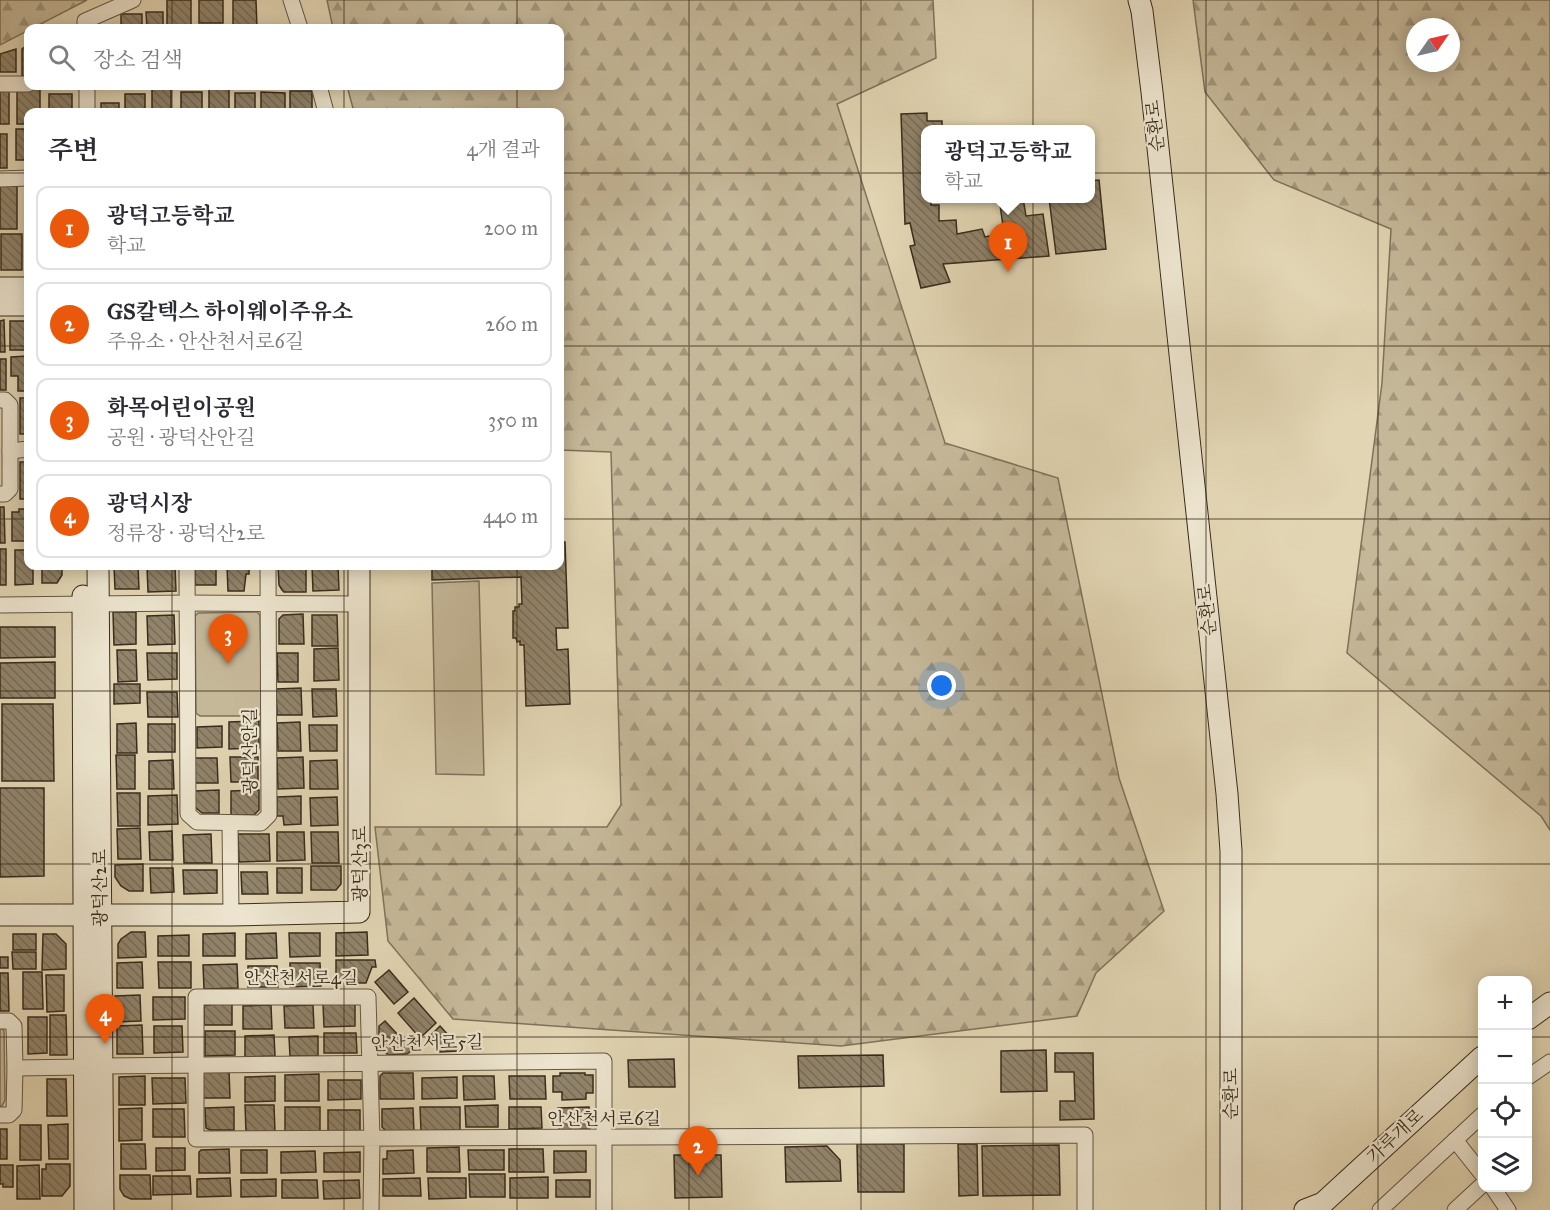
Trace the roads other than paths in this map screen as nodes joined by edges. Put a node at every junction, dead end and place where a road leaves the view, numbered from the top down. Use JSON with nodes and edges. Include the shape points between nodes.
{"nodes":[{"id":1,"x":133,"y":0,"type":"edge"},
{"id":2,"x":291,"y":0,"type":"edge"},
{"id":3,"x":1142,"y":4,"type":"edge"},
{"id":4,"x":85,"y":24,"type":"edge"},
{"id":5,"x":299,"y":24,"type":"edge"},
{"id":6,"x":0,"y":84,"type":"edge"},
{"id":7,"x":24,"y":84,"type":"edge"},
{"id":8,"x":87,"y":90,"type":"edge"},
{"id":9,"x":320,"y":90,"type":"edge"},
{"id":10,"x":87,"y":108,"type":"edge"},
{"id":11,"x":325,"y":108,"type":"edge"},
{"id":12,"x":24,"y":178,"type":"edge"},
{"id":13,"x":0,"y":179,"type":"edge"},
{"id":14,"x":0,"y":288,"type":"edge"},
{"id":15,"x":24,"y":288,"type":"edge"},
{"id":16,"x":0,"y":305,"type":"edge"},
{"id":17,"x":24,"y":305,"type":"edge"},
{"id":18,"x":0,"y":400,"type":"edge"},
{"id":19,"x":24,"y":449,"type":"edge"},
{"id":20,"x":10,"y":451,"type":"junction"},
{"id":21,"x":0,"y":494,"type":"edge"},
{"id":22,"x":84,"y":570,"type":"edge"},
{"id":23,"x":97,"y":570,"type":"edge"},
{"id":24,"x":187,"y":570,"type":"edge"},
{"id":25,"x":268,"y":570,"type":"edge"},
{"id":26,"x":359,"y":570,"type":"edge"},
{"id":27,"x":187,"y":603,"type":"junction"},
{"id":28,"x":268,"y":604,"type":"junction"},
{"id":29,"x":360,"y":604,"type":"junction"},
{"id":30,"x":0,"y":605,"type":"edge"},
{"id":31,"x":91,"y":605,"type":"junction"},
{"id":32,"x":230,"y":823,"type":"junction"},
{"id":33,"x":92,"y":914,"type":"junction"},
{"id":34,"x":0,"y":915,"type":"edge"},
{"id":35,"x":231,"y":915,"type":"junction"},
{"id":36,"x":1550,"y":1003,"type":"edge"},
{"id":37,"x":1532,"y":1016,"type":"edge"},
{"id":38,"x":0,"y":1021,"type":"edge"},
{"id":39,"x":1478,"y":1061,"type":"edge"},
{"id":40,"x":1550,"y":1062,"type":"edge"},
{"id":41,"x":370,"y":1064,"type":"junction"},
{"id":42,"x":195,"y":1065,"type":"junction"},
{"id":43,"x":93,"y":1066,"type":"junction"},
{"id":44,"x":15,"y":1068,"type":"junction"},
{"id":45,"x":1532,"y":1074,"type":"edge"},
{"id":46,"x":0,"y":1115,"type":"edge"},
{"id":47,"x":1478,"y":1119,"type":"edge"},
{"id":48,"x":604,"y":1138,"type":"junction"},
{"id":49,"x":372,"y":1140,"type":"junction"},
{"id":50,"x":1455,"y":1140,"type":"junction"},
{"id":51,"x":1478,"y":1169,"type":"edge"},
{"id":52,"x":1478,"y":1189,"type":"edge"},
{"id":53,"x":1496,"y":1192,"type":"edge"},
{"id":54,"x":1315,"y":1208,"type":"edge"},
{"id":55,"x":85,"y":1210,"type":"edge"},
{"id":56,"x":103,"y":1210,"type":"edge"},
{"id":57,"x":371,"y":1210,"type":"edge"},
{"id":58,"x":604,"y":1210,"type":"edge"},
{"id":59,"x":1085,"y":1210,"type":"edge"},
{"id":60,"x":1231,"y":1210,"type":"edge"},
{"id":61,"x":1380,"y":1210,"type":"edge"},
{"id":62,"x":1455,"y":1210,"type":"edge"},
{"id":63,"x":1508,"y":1210,"type":"edge"}],
"edges":[{"from":1,"to":4,"type":"street"},
{"from":2,"to":5,"type":"street"},
{"from":3,"to":60,"type":"street","name":"순환로","via":[[1228,805]]},
{"from":6,"to":7,"type":"street"},
{"from":8,"to":10,"type":"street"},
{"from":9,"to":11,"type":"street"},
{"from":12,"to":13,"type":"street"},
{"from":14,"to":15,"type":"street"},
{"from":16,"to":17,"type":"street"},
{"from":18,"to":20,"type":"street","via":[[10,405]]},
{"from":19,"to":20,"type":"street"},
{"from":20,"to":21,"type":"street","via":[[10,489]]},
{"from":22,"to":31,"type":"street","name":"광덕산2로"},
{"from":23,"to":31,"type":"street","name":"광덕산2로"},
{"from":24,"to":27,"type":"street","name":"광덕산안길"},
{"from":25,"to":28,"type":"street","name":"광덕산안길"},
{"from":26,"to":29,"type":"street","name":"광덕산3로"},
{"from":27,"to":28,"type":"street"},
{"from":27,"to":31,"type":"street"},
{"from":27,"to":32,"type":"street","name":"광덕산안길","via":[[188,814],[197,822]]},
{"from":28,"to":29,"type":"street"},
{"from":28,"to":32,"type":"street","name":"광덕산안길","via":[[269,815],[261,823]]},
{"from":29,"to":35,"type":"street","name":"광덕산3로","via":[[359,912]]},
{"from":30,"to":31,"type":"street"},
{"from":31,"to":33,"type":"street","name":"광덕산2로"},
{"from":32,"to":35,"type":"street"},
{"from":33,"to":34,"type":"street","name":"광덕산3로"},
{"from":33,"to":35,"type":"street","name":"광덕산3로"},
{"from":33,"to":43,"type":"street","name":"광덕산2로"},
{"from":36,"to":37,"type":"street"},
{"from":38,"to":44,"type":"street","via":[[9,1021],[14,1026]]},
{"from":39,"to":54,"type":"street","name":"가루개로"},
{"from":40,"to":45,"type":"street"},
{"from":41,"to":42,"type":"street","name":"안산천서로5길"},
{"from":41,"to":42,"type":"street","name":"안산천서로4길","via":[[368,998],[196,997]]},
{"from":41,"to":48,"type":"street","name":"안산천서로5길","via":[[604,1061]]},
{"from":41,"to":49,"type":"street","name":"안산천서로4길"},
{"from":42,"to":43,"type":"street","name":"안산천서로5길"},
{"from":42,"to":49,"type":"street","name":"안산천서로6길","via":[[196,1140]]},
{"from":43,"to":44,"type":"street","name":"안산천서로5길"},
{"from":43,"to":55,"type":"street","name":"광덕산2로"},
{"from":43,"to":56,"type":"street","name":"광덕산2로"},
{"from":44,"to":46,"type":"street","via":[[14,1110],[9,1115]]},
{"from":47,"to":50,"type":"street"},
{"from":48,"to":49,"type":"street","name":"안산천서로6길"},
{"from":48,"to":58,"type":"street","name":"안산천서로5길"},
{"from":48,"to":59,"type":"street","name":"안산천서로6길","via":[[1085,1135]]},
{"from":49,"to":57,"type":"street","name":"안산천서로4길"},
{"from":50,"to":51,"type":"street"},
{"from":50,"to":61,"type":"street"},
{"from":52,"to":62,"type":"street"},
{"from":53,"to":63,"type":"street"}]}
